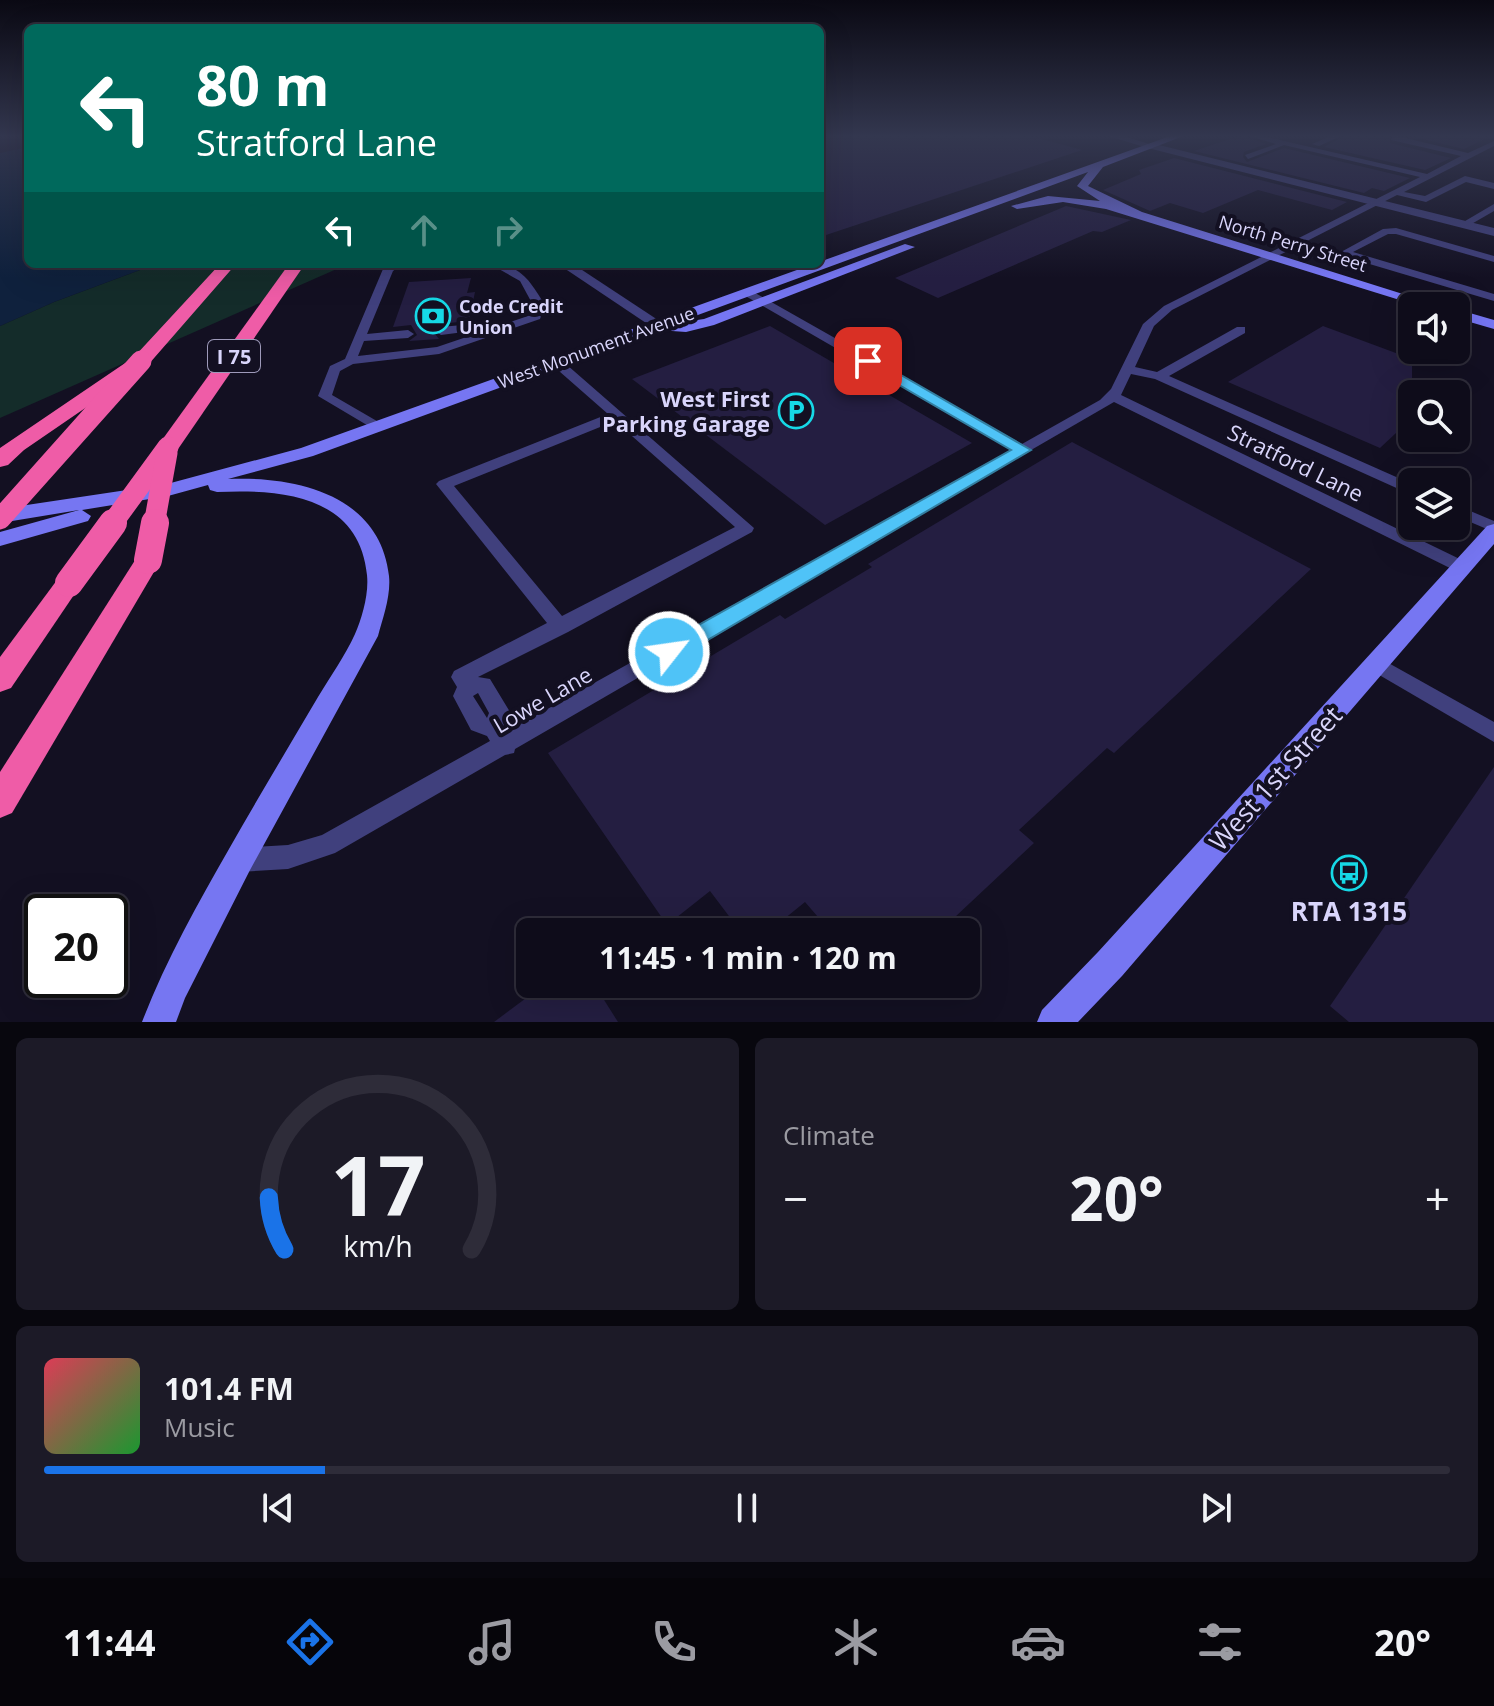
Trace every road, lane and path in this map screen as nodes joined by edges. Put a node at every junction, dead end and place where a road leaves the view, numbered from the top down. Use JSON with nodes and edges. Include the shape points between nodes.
{"nodes":[{"id":1,"x":1047,"y":183,"type":"edge"},
{"id":2,"x":1085,"y":183,"type":"edge"},
{"id":3,"x":1302,"y":183,"type":"edge"},
{"id":4,"x":1418,"y":183,"type":"edge"},
{"id":5,"x":1458,"y":183,"type":"edge"},
{"id":6,"x":1398,"y":193,"type":"junction"},
{"id":7,"x":1381,"y":202,"type":"junction"},
{"id":8,"x":1494,"y":207,"type":"edge"},
{"id":9,"x":1138,"y":214,"type":"junction"},
{"id":10,"x":1465,"y":224,"type":"junction"},
{"id":11,"x":1494,"y":232,"type":"edge"},
{"id":12,"x":1273,"y":256,"type":"junction"},
{"id":13,"x":1494,"y":259,"type":"edge"},
{"id":14,"x":824,"y":264,"type":"edge"},
{"id":15,"x":224,"y":268,"type":"edge"},
{"id":16,"x":294,"y":268,"type":"edge"},
{"id":17,"x":390,"y":268,"type":"edge"},
{"id":18,"x":503,"y":268,"type":"edge"},
{"id":19,"x":570,"y":268,"type":"edge"},
{"id":20,"x":812,"y":268,"type":"edge"},
{"id":21,"x":746,"y":292,"type":"junction"},
{"id":22,"x":1398,"y":295,"type":"edge"},
{"id":23,"x":1494,"y":298,"type":"edge"},
{"id":24,"x":765,"y":301,"type":"junction"},
{"id":25,"x":1470,"y":317,"type":"edge"},
{"id":26,"x":657,"y":324,"type":"junction"},
{"id":27,"x":508,"y":325,"type":"junction"},
{"id":28,"x":1494,"y":325,"type":"edge"},
{"id":29,"x":1241,"y":330,"type":"dead end"},
{"id":30,"x":441,"y":331,"type":"dead end"},
{"id":31,"x":408,"y":334,"type":"dead end"},
{"id":32,"x":360,"y":338,"type":"junction"},
{"id":33,"x":141,"y":361,"type":"junction"},
{"id":34,"x":350,"y":361,"type":"junction"},
{"id":35,"x":555,"y":361,"type":"junction"},
{"id":36,"x":1128,"y":370,"type":"junction"},
{"id":37,"x":1159,"y":376,"type":"junction"},
{"id":38,"x":1112,"y":396,"type":"junction"},
{"id":39,"x":618,"y":415,"type":"junction"},
{"id":40,"x":377,"y":427,"type":"junction"},
{"id":41,"x":168,"y":447,"type":"junction"},
{"id":42,"x":1023,"y":450,"type":"junction"},
{"id":43,"x":0,"y":460,"type":"edge"},
{"id":44,"x":1398,"y":484,"type":"edge"},
{"id":45,"x":168,"y":490,"type":"junction"},
{"id":46,"x":0,"y":517,"type":"edge"},
{"id":47,"x":1470,"y":518,"type":"edge"},
{"id":48,"x":1494,"y":531,"type":"edge"},
{"id":49,"x":0,"y":539,"type":"edge"},
{"id":50,"x":1462,"y":567,"type":"junction"},
{"id":51,"x":561,"y":627,"type":"junction"},
{"id":52,"x":1376,"y":664,"type":"junction"},
{"id":53,"x":0,"y":680,"type":"edge"},
{"id":54,"x":1494,"y":733,"type":"edge"},
{"id":55,"x":500,"y":737,"type":"junction"},
{"id":56,"x":0,"y":802,"type":"edge"},
{"id":57,"x":239,"y":860,"type":"junction"},
{"id":58,"x":159,"y":1022,"type":"edge"},
{"id":59,"x":1054,"y":1022,"type":"edge"}],
"edges":[{"from":1,"to":14,"type":"main road","name":"West Monument Avenue"},
{"from":2,"to":9,"type":"main road","name":"North Perry Street","via":[[1088,191]]},
{"from":3,"to":7,"type":"street"},
{"from":4,"to":6,"type":"lane","name":"Lowe Lane"},
{"from":5,"to":6,"type":"lane","via":[[1426,199]]},
{"from":6,"to":7,"type":"lane","name":"Lowe Lane"},
{"from":7,"to":10,"type":"street"},
{"from":7,"to":12,"type":"lane","name":"Lowe Lane"},
{"from":8,"to":10,"type":"lane"},
{"from":9,"to":12,"type":"main road","name":"North Perry Street"},
{"from":9,"to":24,"type":"main road","via":[[1078,199],[1030,201]]},
{"from":10,"to":11,"type":"street"},
{"from":12,"to":22,"type":"main road","name":"North Perry Street"},
{"from":12,"to":36,"type":"lane","name":"Lowe Lane","via":[[1168,308],[1149,324]]},
{"from":13,"to":23,"type":"lane","via":[[1396,231],[1346,252]]},
{"from":15,"to":33,"type":"highway"},
{"from":16,"to":41,"type":"highway","number":"I 75"},
{"from":17,"to":32,"type":"lane"},
{"from":18,"to":27,"type":"lane","via":[[524,279],[539,305],[536,317]]},
{"from":19,"to":26,"type":"street"},
{"from":20,"to":21,"type":"main road","name":"West Monument Avenue"},
{"from":21,"to":24,"type":"lane"},
{"from":21,"to":26,"type":"main road","name":"West Monument Avenue"},
{"from":24,"to":26,"type":"main road","via":[[686,328]]},
{"from":24,"to":42,"type":"lane"},
{"from":25,"to":28,"type":"main road"},
{"from":26,"to":35,"type":"main road","name":"West Monument Avenue"},
{"from":27,"to":30,"type":"lane"},
{"from":27,"to":34,"type":"lane","via":[[439,350]]},
{"from":29,"to":37,"type":"lane"},
{"from":31,"to":32,"type":"lane"},
{"from":32,"to":34,"type":"lane"},
{"from":33,"to":43,"type":"highway","bridge":true},
{"from":33,"to":46,"type":"highway","bridge":true},
{"from":34,"to":40,"type":"lane","via":[[334,369],[325,396]]},
{"from":35,"to":39,"type":"lane"},
{"from":35,"to":40,"type":"main road","name":"West Monument Avenue"},
{"from":36,"to":37,"type":"lane"},
{"from":36,"to":38,"type":"lane","name":"Lowe Lane"},
{"from":37,"to":44,"type":"lane"},
{"from":38,"to":42,"type":"lane","name":"Lowe Lane"},
{"from":38,"to":50,"type":"lane","name":"Stratford Lane"},
{"from":39,"to":51,"type":"lane","via":[[444,484]]},
{"from":39,"to":51,"type":"lane","via":[[746,528]]},
{"from":40,"to":45,"type":"main road","name":"West Monument Avenue"},
{"from":41,"to":53,"type":"highway","number":"I 75","bridge":true},
{"from":41,"to":56,"type":"highway","bridge":true,"via":[[148,560]]},
{"from":42,"to":55,"type":"lane","name":"Lowe Lane"},
{"from":45,"to":46,"type":"main road","name":"West Monument Avenue"},
{"from":45,"to":49,"type":"main road"},
{"from":45,"to":57,"type":"main road","via":[[270,484],[329,500],[369,542],[378,575],[366,636]]},
{"from":47,"to":48,"type":"lane"},
{"from":48,"to":50,"type":"main road","name":"West 1st Street"},
{"from":50,"to":52,"type":"main road","name":"West 1st Street"},
{"from":51,"to":55,"type":"lane","via":[[461,677],[467,686],[463,696],[478,724]]},
{"from":52,"to":54,"type":"lane"},
{"from":52,"to":59,"type":"main road","name":"West 1st Street"},
{"from":55,"to":57,"type":"lane","name":"Lowe Lane","via":[[327,845],[288,857]]},
{"from":57,"to":58,"type":"main road"}]}
